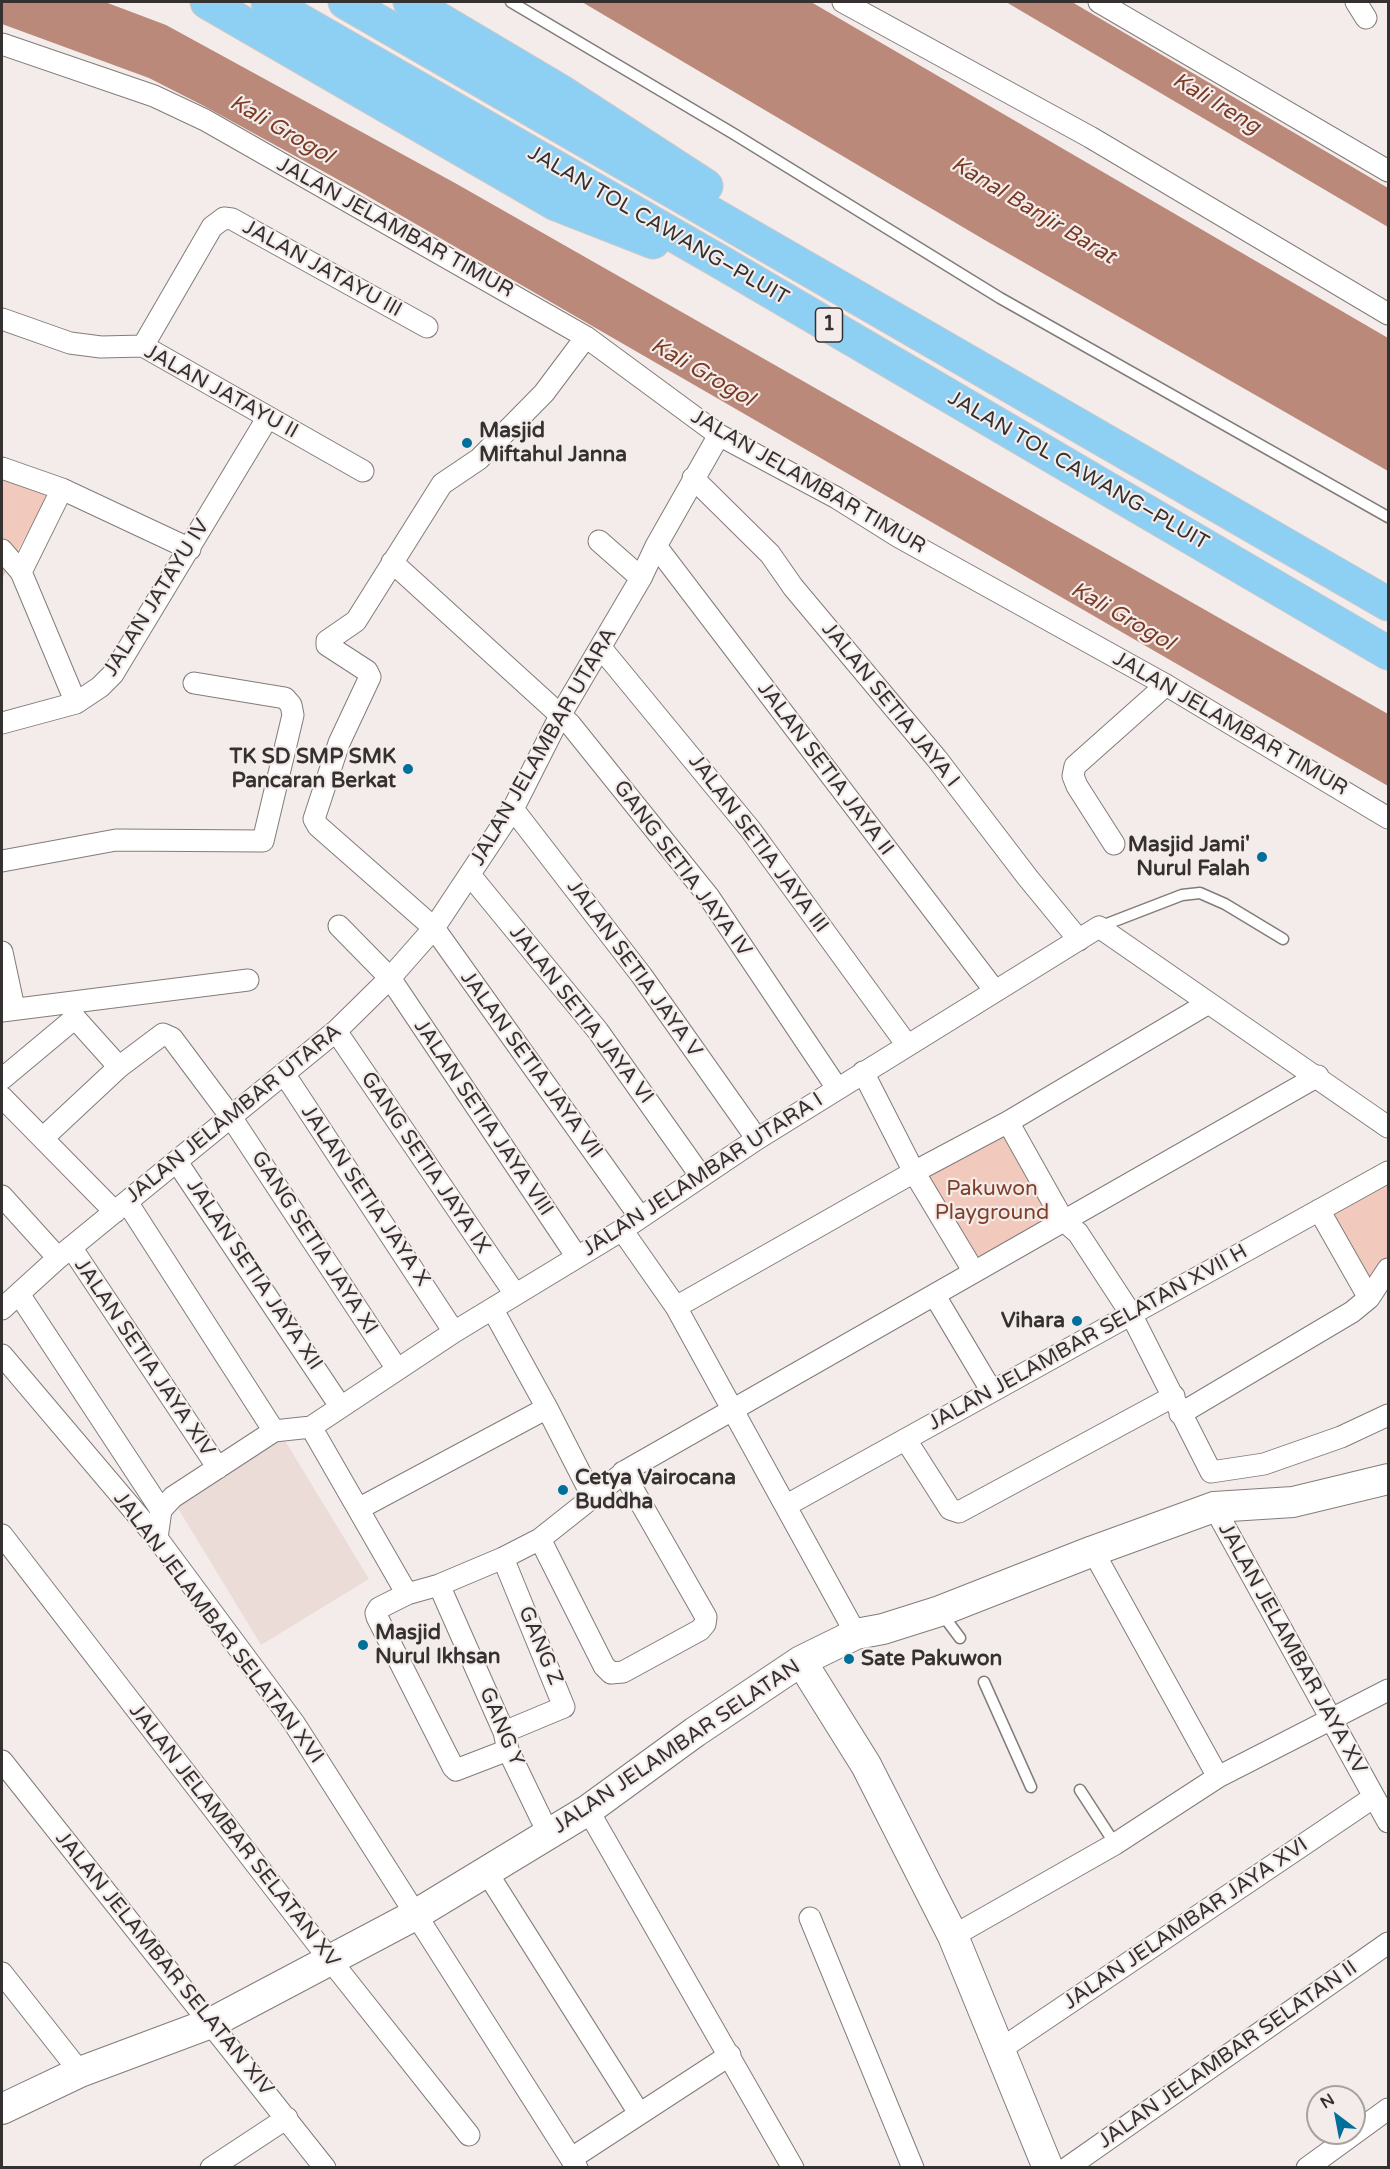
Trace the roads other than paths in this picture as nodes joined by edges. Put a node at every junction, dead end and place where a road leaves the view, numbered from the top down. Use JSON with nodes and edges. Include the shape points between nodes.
{"nodes":[{"id":1,"x":207,"y":2,"type":"edge"},
{"id":2,"x":268,"y":2,"type":"edge"},
{"id":3,"x":345,"y":2,"type":"edge"},
{"id":4,"x":410,"y":2,"type":"edge"},
{"id":5,"x":511,"y":2,"type":"edge"},
{"id":6,"x":843,"y":2,"type":"edge"},
{"id":7,"x":1099,"y":2,"type":"edge"},
{"id":8,"x":2,"y":44,"type":"edge"},
{"id":9,"x":1389,"y":171,"type":"edge"},
{"id":10,"x":724,"y":264,"type":"junction"},
{"id":11,"x":1389,"y":314,"type":"edge"},
{"id":12,"x":2,"y":319,"type":"edge"},
{"id":13,"x":427,"y":327,"type":"dead end"},
{"id":14,"x":586,"y":337,"type":"junction"},
{"id":15,"x":932,"y":340,"type":"junction"},
{"id":16,"x":143,"y":346,"type":"junction"},
{"id":17,"x":268,"y":417,"type":"junction"},
{"id":18,"x":719,"y":435,"type":"junction"},
{"id":19,"x":2,"y":468,"type":"edge"},
{"id":20,"x":363,"y":471,"type":"dead end"},
{"id":21,"x":693,"y":478,"type":"junction"},
{"id":22,"x":63,"y":489,"type":"junction"},
{"id":23,"x":1389,"y":517,"type":"edge"},
{"id":24,"x":599,"y":541,"type":"dead end"},
{"id":25,"x":656,"y":546,"type":"junction"},
{"id":26,"x":190,"y":549,"type":"junction"},
{"id":27,"x":2,"y":550,"type":"edge"},
{"id":28,"x":392,"y":562,"type":"junction"},
{"id":29,"x":21,"y":572,"type":"junction"},
{"id":30,"x":640,"y":578,"type":"junction"},
{"id":31,"x":1384,"y":598,"type":"edge"},
{"id":32,"x":601,"y":648,"type":"junction"},
{"id":33,"x":1389,"y":653,"type":"edge"},
{"id":34,"x":194,"y":683,"type":"dead end"},
{"id":35,"x":1166,"y":685,"type":"junction"},
{"id":36,"x":76,"y":703,"type":"junction"},
{"id":37,"x":561,"y":714,"type":"junction"},
{"id":38,"x":2,"y":723,"type":"edge"},
{"id":39,"x":513,"y":809,"type":"junction"},
{"id":40,"x":1389,"y":818,"type":"edge"},
{"id":41,"x":1114,"y":844,"type":"dead end"},
{"id":42,"x":2,"y":861,"type":"edge"},
{"id":43,"x":470,"y":875,"type":"junction"},
{"id":44,"x":339,"y":926,"type":"dead end"},
{"id":45,"x":1099,"y":927,"type":"junction"},
{"id":46,"x":434,"y":928,"type":"junction"},
{"id":47,"x":1283,"y":939,"type":"dead end"},
{"id":48,"x":1079,"y":940,"type":"junction"},
{"id":49,"x":2,"y":952,"type":"edge"},
{"id":50,"x":390,"y":978,"type":"junction"},
{"id":51,"x":248,"y":980,"type":"dead end"},
{"id":52,"x":995,"y":991,"type":"junction"},
{"id":53,"x":1207,"y":1004,"type":"junction"},
{"id":54,"x":8,"y":1010,"type":"edge"},
{"id":55,"x":336,"y":1031,"type":"junction"},
{"id":56,"x":907,"y":1045,"type":"junction"},
{"id":57,"x":119,"y":1068,"type":"junction"},
{"id":58,"x":863,"y":1072,"type":"junction"},
{"id":59,"x":285,"y":1075,"type":"junction"},
{"id":60,"x":1318,"y":1076,"type":"junction"},
{"id":61,"x":2,"y":1078,"type":"edge"},
{"id":62,"x":837,"y":1088,"type":"junction"},
{"id":63,"x":3,"y":1102,"type":"edge"},
{"id":64,"x":231,"y":1117,"type":"junction"},
{"id":65,"x":1008,"y":1122,"type":"junction"},
{"id":66,"x":1389,"y":1127,"type":"edge"},
{"id":67,"x":754,"y":1135,"type":"junction"},
{"id":68,"x":43,"y":1138,"type":"junction"},
{"id":69,"x":177,"y":1162,"type":"junction"},
{"id":70,"x":695,"y":1167,"type":"junction"},
{"id":71,"x":914,"y":1172,"type":"junction"},
{"id":72,"x":1389,"y":1172,"type":"edge"},
{"id":73,"x":2,"y":1196,"type":"edge"},
{"id":74,"x":121,"y":1207,"type":"junction"},
{"id":75,"x":634,"y":1209,"type":"junction"},
{"id":76,"x":1319,"y":1210,"type":"junction"},
{"id":77,"x":1064,"y":1220,"type":"junction"},
{"id":78,"x":622,"y":1230,"type":"junction"},
{"id":79,"x":65,"y":1253,"type":"junction"},
{"id":80,"x":577,"y":1257,"type":"junction"},
{"id":81,"x":1389,"y":1269,"type":"edge"},
{"id":82,"x":974,"y":1272,"type":"junction"},
{"id":83,"x":19,"y":1294,"type":"junction"},
{"id":84,"x":516,"y":1294,"type":"junction"},
{"id":85,"x":935,"y":1296,"type":"junction"},
{"id":86,"x":1369,"y":1298,"type":"junction"},
{"id":87,"x":676,"y":1307,"type":"junction"},
{"id":88,"x":2,"y":1309,"type":"edge"},
{"id":89,"x":493,"y":1310,"type":"junction"},
{"id":90,"x":1131,"y":1314,"type":"junction"},
{"id":91,"x":450,"y":1325,"type":"junction"},
{"id":92,"x":2,"y":1355,"type":"edge"},
{"id":93,"x":397,"y":1369,"type":"junction"},
{"id":94,"x":991,"y":1390,"type":"junction"},
{"id":95,"x":334,"y":1398,"type":"junction"},
{"id":96,"x":1177,"y":1405,"type":"junction"},
{"id":97,"x":547,"y":1408,"type":"junction"},
{"id":98,"x":733,"y":1408,"type":"junction"},
{"id":99,"x":1389,"y":1415,"type":"edge"},
{"id":100,"x":311,"y":1427,"type":"junction"},
{"id":101,"x":274,"y":1431,"type":"junction"},
{"id":102,"x":906,"y":1440,"type":"junction"},
{"id":103,"x":218,"y":1468,"type":"junction"},
{"id":104,"x":623,"y":1472,"type":"junction"},
{"id":105,"x":1389,"y":1479,"type":"edge"},
{"id":106,"x":593,"y":1498,"type":"junction"},
{"id":107,"x":787,"y":1505,"type":"junction"},
{"id":108,"x":1214,"y":1507,"type":"junction"},
{"id":109,"x":360,"y":1508,"type":"junction"},
{"id":110,"x":161,"y":1510,"type":"junction"},
{"id":111,"x":2,"y":1535,"type":"edge"},
{"id":112,"x":157,"y":1538,"type":"junction"},
{"id":113,"x":540,"y":1539,"type":"junction"},
{"id":114,"x":1093,"y":1551,"type":"junction"},
{"id":115,"x":503,"y":1558,"type":"junction"},
{"id":116,"x":439,"y":1585,"type":"junction"},
{"id":117,"x":406,"y":1594,"type":"junction"},
{"id":118,"x":940,"y":1611,"type":"junction"},
{"id":119,"x":856,"y":1634,"type":"junction"},
{"id":120,"x":960,"y":1638,"type":"dead end"},
{"id":121,"x":801,"y":1661,"type":"junction"},
{"id":122,"x":984,"y":1682,"type":"dead end"},
{"id":123,"x":1389,"y":1690,"type":"edge"},
{"id":124,"x":1329,"y":1719,"type":"junction"},
{"id":125,"x":506,"y":1741,"type":"junction"},
{"id":126,"x":2,"y":1761,"type":"edge"},
{"id":127,"x":1218,"y":1778,"type":"junction"},
{"id":128,"x":1031,"y":1787,"type":"dead end"},
{"id":129,"x":1080,"y":1790,"type":"dead end"},
{"id":130,"x":1374,"y":1797,"type":"junction"},
{"id":131,"x":588,"y":1810,"type":"junction"},
{"id":132,"x":1389,"y":1822,"type":"edge"},
{"id":133,"x":549,"y":1835,"type":"junction"},
{"id":134,"x":1115,"y":1844,"type":"junction"},
{"id":135,"x":486,"y":1871,"type":"junction"},
{"id":136,"x":415,"y":1915,"type":"junction"},
{"id":137,"x":810,"y":1918,"type":"dead end"},
{"id":138,"x":953,"y":1936,"type":"junction"},
{"id":139,"x":1389,"y":1943,"type":"edge"},
{"id":140,"x":331,"y":1961,"type":"junction"},
{"id":141,"x":2,"y":1973,"type":"edge"},
{"id":142,"x":211,"y":2023,"type":"junction"},
{"id":143,"x":998,"y":2051,"type":"junction"},
{"id":144,"x":730,"y":2055,"type":"junction"},
{"id":145,"x":80,"y":2072,"type":"junction"},
{"id":146,"x":2,"y":2109,"type":"edge"},
{"id":147,"x":1389,"y":2109,"type":"edge"},
{"id":148,"x":639,"y":2113,"type":"junction"},
{"id":149,"x":288,"y":2118,"type":"junction"},
{"id":150,"x":470,"y":2135,"type":"dead end"},
{"id":151,"x":575,"y":2163,"type":"edge"},
{"id":152,"x":211,"y":2168,"type":"edge"},
{"id":153,"x":325,"y":2168,"type":"edge"},
{"id":154,"x":793,"y":2168,"type":"edge"},
{"id":155,"x":913,"y":2168,"type":"edge"},
{"id":156,"x":1048,"y":2168,"type":"edge"},
{"id":157,"x":1067,"y":2168,"type":"edge"},
{"id":158,"x":1307,"y":2168,"type":"edge"}],
"edges":[{"from":1,"to":10,"type":"highway","via":[[556,204],[692,258]]},
{"from":2,"to":10,"type":"highway","name":"JALAN TOL CAWANG–PLUIT","number":"1"},
{"from":3,"to":15,"type":"highway","name":"JALAN TOL CAWANG–PLUIT","number":"1"},
{"from":4,"to":15,"type":"highway","via":[[610,124],[852,281]]},
{"from":5,"to":23,"type":"lane","via":[[1000,298]]},
{"from":6,"to":11,"type":"street","via":[[1090,137]]},
{"from":7,"to":9,"type":"street"},
{"from":8,"to":14,"type":"street","name":"JALAN JELAMBAR TIMUR","via":[[154,96],[205,120]]},
{"from":10,"to":33,"type":"highway","name":"JALAN TOL CAWANG–PLUIT","number":"1"},
{"from":12,"to":16,"type":"street","name":"JALAN JATAYU II","via":[[70,343]]},
{"from":13,"to":16,"type":"street","name":"JALAN JATAYU III","via":[[224,218],[212,227]]},
{"from":14,"to":18,"type":"street","name":"JALAN JELAMBAR TIMUR"},
{"from":14,"to":28,"type":"street","via":[[556,377],[479,459],[442,484]]},
{"from":15,"to":31,"type":"highway","name":"JALAN TOL CAWANG–PLUIT","number":"1"},
{"from":16,"to":17,"type":"street","name":"JALAN JATAYU II"},
{"from":17,"to":20,"type":"street","name":"JALAN JATAYU II"},
{"from":17,"to":26,"type":"street","name":"JALAN JATAYU IV"},
{"from":18,"to":21,"type":"street","name":"JALAN JELAMBAR UTARA"},
{"from":18,"to":35,"type":"street","name":"JALAN JELAMBAR TIMUR"},
{"from":19,"to":22,"type":"street"},
{"from":21,"to":25,"type":"street","name":"JALAN JELAMBAR UTARA"},
{"from":21,"to":48,"type":"street","name":"JALAN SETIA JAYA I","via":[[770,554]]},
{"from":22,"to":26,"type":"street"},
{"from":22,"to":29,"type":"street"},
{"from":24,"to":30,"type":"street"},
{"from":25,"to":30,"type":"street","name":"JALAN JELAMBAR UTARA"},
{"from":25,"to":52,"type":"street","name":"JALAN SETIA JAYA II"},
{"from":26,"to":36,"type":"street","name":"JALAN JATAYU IV","via":[[113,674]]},
{"from":27,"to":29,"type":"street"},
{"from":28,"to":37,"type":"street","name":"GANG SETIA JAYA IV"},
{"from":28,"to":46,"type":"street","name":"JALAN SETIA JAYA VII","via":[[356,621],[326,643],[370,677],[339,743],[314,819]]},
{"from":29,"to":36,"type":"street"},
{"from":30,"to":32,"type":"street","name":"JALAN JELAMBAR UTARA"},
{"from":32,"to":37,"type":"street","name":"JALAN JELAMBAR UTARA"},
{"from":32,"to":56,"type":"street","name":"JALAN SETIA JAYA III","via":[[750,830]]},
{"from":34,"to":42,"type":"street","via":[[285,698],[291,705],[293,715],[262,841],[116,840]]},
{"from":35,"to":40,"type":"street","name":"JALAN JELAMBAR TIMUR"},
{"from":35,"to":41,"type":"street","via":[[1075,766],[1077,786]]},
{"from":36,"to":38,"type":"street","name":"JALAN JATAYU IV"},
{"from":37,"to":39,"type":"street","name":"JALAN JELAMBAR UTARA"},
{"from":37,"to":62,"type":"street","name":"GANG SETIA JAYA IV","via":[[710,897]]},
{"from":39,"to":43,"type":"street","name":"JALAN JELAMBAR UTARA"},
{"from":39,"to":67,"type":"street","name":"JALAN SETIA JAYA V","via":[[642,976]]},
{"from":43,"to":46,"type":"street","name":"JALAN JELAMBAR UTARA"},
{"from":43,"to":70,"type":"street","name":"JALAN SETIA JAYA VI","via":[[598,1031]]},
{"from":44,"to":50,"type":"street","name":"JALAN SETIA JAYA VIII"},
{"from":45,"to":47,"type":"lane","name":"JALAN JELAMBAR UTARA I","via":[[1182,895],[1200,893]]},
{"from":45,"to":48,"type":"street","name":"JALAN JELAMBAR UTARA I"},
{"from":45,"to":53,"type":"street"},
{"from":46,"to":50,"type":"street","name":"JALAN JELAMBAR UTARA"},
{"from":46,"to":75,"type":"street","name":"JALAN SETIA JAYA VII"},
{"from":48,"to":52,"type":"street","name":"JALAN JELAMBAR UTARA I"},
{"from":49,"to":54,"type":"street"},
{"from":50,"to":55,"type":"street","name":"JALAN JELAMBAR UTARA"},
{"from":50,"to":80,"type":"street","name":"JALAN SETIA JAYA VIII"},
{"from":51,"to":54,"type":"street"},
{"from":52,"to":56,"type":"street","name":"JALAN JELAMBAR UTARA I"},
{"from":53,"to":60,"type":"street"},
{"from":53,"to":65,"type":"street"},
{"from":55,"to":59,"type":"street","name":"JALAN JELAMBAR UTARA"},
{"from":55,"to":84,"type":"street","name":"GANG SETIA JAYA IX"},
{"from":56,"to":58,"type":"street","name":"JALAN JELAMBAR UTARA I"},
{"from":57,"to":61,"type":"street","via":[[75,1018]]},
{"from":57,"to":64,"type":"street","name":"GANG SETIA JAYA XI","via":[[163,1034],[172,1038]]},
{"from":57,"to":68,"type":"street"},
{"from":58,"to":62,"type":"street","name":"JALAN JELAMBAR UTARA I"},
{"from":58,"to":71,"type":"street"},
{"from":59,"to":64,"type":"street","name":"JALAN JELAMBAR UTARA"},
{"from":59,"to":91,"type":"street","name":"JALAN SETIA JAYA X"},
{"from":60,"to":66,"type":"street"},
{"from":60,"to":77,"type":"street"},
{"from":62,"to":67,"type":"street","name":"JALAN JELAMBAR UTARA I"},
{"from":63,"to":68,"type":"street"},
{"from":64,"to":69,"type":"street","name":"JALAN JELAMBAR UTARA"},
{"from":64,"to":93,"type":"street","name":"GANG SETIA JAYA XI"},
{"from":65,"to":71,"type":"street"},
{"from":65,"to":77,"type":"street"},
{"from":67,"to":70,"type":"street","name":"JALAN JELAMBAR UTARA I"},
{"from":68,"to":74,"type":"street"},
{"from":69,"to":74,"type":"street","name":"JALAN JELAMBAR UTARA"},
{"from":69,"to":95,"type":"street","name":"JALAN SETIA JAYA XII"},
{"from":70,"to":75,"type":"street","name":"JALAN JELAMBAR UTARA I"},
{"from":71,"to":82,"type":"street"},
{"from":71,"to":87,"type":"street"},
{"from":72,"to":76,"type":"street","name":"JALAN JELAMBAR SELATAN XVII H"},
{"from":73,"to":79,"type":"street","name":"JALAN SETIA JAYA XIV"},
{"from":74,"to":79,"type":"street","name":"JALAN JELAMBAR UTARA"},
{"from":74,"to":101,"type":"street"},
{"from":75,"to":78,"type":"street","name":"JALAN JELAMBAR UTARA I"},
{"from":76,"to":86,"type":"street"},
{"from":76,"to":90,"type":"street","name":"JALAN JELAMBAR SELATAN XVII H"},
{"from":77,"to":82,"type":"street"},
{"from":77,"to":90,"type":"street","via":[[1078,1233]]},
{"from":78,"to":80,"type":"street","name":"JALAN JELAMBAR UTARA I"},
{"from":78,"to":87,"type":"street"},
{"from":79,"to":83,"type":"street","name":"JALAN JELAMBAR UTARA"},
{"from":79,"to":103,"type":"street","name":"JALAN SETIA JAYA XIV"},
{"from":80,"to":84,"type":"street","name":"JALAN JELAMBAR UTARA I"},
{"from":81,"to":86,"type":"street"},
{"from":82,"to":85,"type":"street"},
{"from":83,"to":88,"type":"street","name":"JALAN JELAMBAR UTARA"},
{"from":83,"to":110,"type":"street"},
{"from":84,"to":89,"type":"street","name":"JALAN JELAMBAR UTARA I"},
{"from":85,"to":94,"type":"street"},
{"from":85,"to":98,"type":"street"},
{"from":86,"to":96,"type":"street","via":[[1352,1312]]},
{"from":87,"to":98,"type":"street"},
{"from":89,"to":91,"type":"street","name":"JALAN JELAMBAR UTARA I"},
{"from":89,"to":97,"type":"street"},
{"from":90,"to":94,"type":"street","name":"JALAN JELAMBAR SELATAN XVII H"},
{"from":90,"to":96,"type":"street"},
{"from":91,"to":93,"type":"street","name":"JALAN JELAMBAR UTARA I"},
{"from":92,"to":112,"type":"street","name":"JALAN JELAMBAR SELATAN XVI"},
{"from":93,"to":95,"type":"street","name":"JALAN JELAMBAR UTARA I"},
{"from":94,"to":102,"type":"street","name":"JALAN JELAMBAR SELATAN XVII H"},
{"from":95,"to":100,"type":"street","name":"JALAN JELAMBAR UTARA I"},
{"from":96,"to":99,"type":"street","via":[[1211,1472],[1264,1464]]},
{"from":96,"to":102,"type":"street","via":[[959,1512],[950,1509]]},
{"from":97,"to":106,"type":"street"},
{"from":97,"to":109,"type":"street"},
{"from":98,"to":104,"type":"street"},
{"from":98,"to":107,"type":"street"},
{"from":100,"to":101,"type":"street","name":"JALAN JELAMBAR UTARA I"},
{"from":100,"to":109,"type":"street"},
{"from":101,"to":103,"type":"street","name":"JALAN JELAMBAR UTARA I"},
{"from":102,"to":107,"type":"street","name":"JALAN JELAMBAR SELATAN XVII H"},
{"from":103,"to":110,"type":"street","name":"JALAN JELAMBAR UTARA I","via":[[173,1497]]},
{"from":104,"to":106,"type":"street"},
{"from":104,"to":113,"type":"street","via":[[706,1617],[700,1630],[623,1672],[611,1673]]},
{"from":105,"to":108,"type":"street","name":"JALAN JELAMBAR SELATAN","via":[[1293,1502]]},
{"from":106,"to":113,"type":"street"},
{"from":107,"to":119,"type":"street"},
{"from":108,"to":114,"type":"street","name":"JALAN JELAMBAR SELATAN"},
{"from":108,"to":124,"type":"street","name":"JALAN JELAMBAR JAYA XV"},
{"from":109,"to":117,"type":"street"},
{"from":110,"to":112,"type":"street"},
{"from":111,"to":140,"type":"street","name":"JALAN JELAMBAR SELATAN XV"},
{"from":112,"to":136,"type":"street","name":"JALAN JELAMBAR SELATAN XVI","via":[[294,1723]]},
{"from":113,"to":115,"type":"street"},
{"from":114,"to":118,"type":"street","name":"JALAN JELAMBAR SELATAN"},
{"from":114,"to":127,"type":"street"},
{"from":115,"to":116,"type":"street"},
{"from":115,"to":125,"type":"street","name":"GANG Z","via":[[564,1707]]},
{"from":116,"to":117,"type":"street"},
{"from":116,"to":125,"type":"street","name":"GANG Y"},
{"from":117,"to":125,"type":"street","via":[[376,1613],[453,1767],[456,1770]]},
{"from":118,"to":119,"type":"street","name":"JALAN JELAMBAR SELATAN"},
{"from":118,"to":120,"type":"lane"},
{"from":119,"to":121,"type":"street","name":"JALAN JELAMBAR SELATAN"},
{"from":121,"to":131,"type":"street","name":"JALAN JELAMBAR SELATAN","via":[[694,1732]]},
{"from":121,"to":138,"type":"street","via":[[866,1765]]},
{"from":122,"to":128,"type":"lane"},
{"from":123,"to":124,"type":"street"},
{"from":124,"to":127,"type":"street"},
{"from":124,"to":130,"type":"street","name":"JALAN JELAMBAR JAYA XV"},
{"from":125,"to":133,"type":"street","name":"GANG Y"},
{"from":126,"to":142,"type":"street","name":"JALAN JELAMBAR SELATAN XIV"},
{"from":127,"to":134,"type":"street"},
{"from":129,"to":134,"type":"lane"},
{"from":130,"to":132,"type":"street","name":"JALAN JELAMBAR JAYA XV"},
{"from":130,"to":143,"type":"street","name":"JALAN JELAMBAR JAYA XVI"},
{"from":131,"to":133,"type":"street","name":"JALAN JELAMBAR SELATAN"},
{"from":131,"to":144,"type":"street"},
{"from":133,"to":135,"type":"street","name":"JALAN JELAMBAR SELATAN"},
{"from":134,"to":138,"type":"street"},
{"from":135,"to":136,"type":"street","name":"JALAN JELAMBAR SELATAN"},
{"from":135,"to":148,"type":"street"},
{"from":136,"to":140,"type":"street","name":"JALAN JELAMBAR SELATAN"},
{"from":136,"to":151,"type":"street","name":"JALAN JELAMBAR SELATAN XVI"},
{"from":137,"to":155,"type":"street"},
{"from":138,"to":143,"type":"street"},
{"from":139,"to":157,"type":"street","name":"JALAN JELAMBAR SELATAN II"},
{"from":140,"to":142,"type":"street","name":"JALAN JELAMBAR SELATAN"},
{"from":140,"to":150,"type":"street","name":"JALAN JELAMBAR SELATAN XV"},
{"from":141,"to":145,"type":"street"},
{"from":142,"to":145,"type":"street","name":"JALAN JELAMBAR SELATAN"},
{"from":142,"to":149,"type":"street","name":"JALAN JELAMBAR SELATAN XIV"},
{"from":143,"to":156,"type":"street"},
{"from":144,"to":148,"type":"street"},
{"from":144,"to":154,"type":"street"},
{"from":145,"to":146,"type":"street","name":"JALAN JELAMBAR SELATAN"},
{"from":147,"to":158,"type":"street"},
{"from":148,"to":151,"type":"street"},
{"from":149,"to":152,"type":"street"},
{"from":149,"to":153,"type":"street","name":"JALAN JELAMBAR SELATAN XIV"}]}
